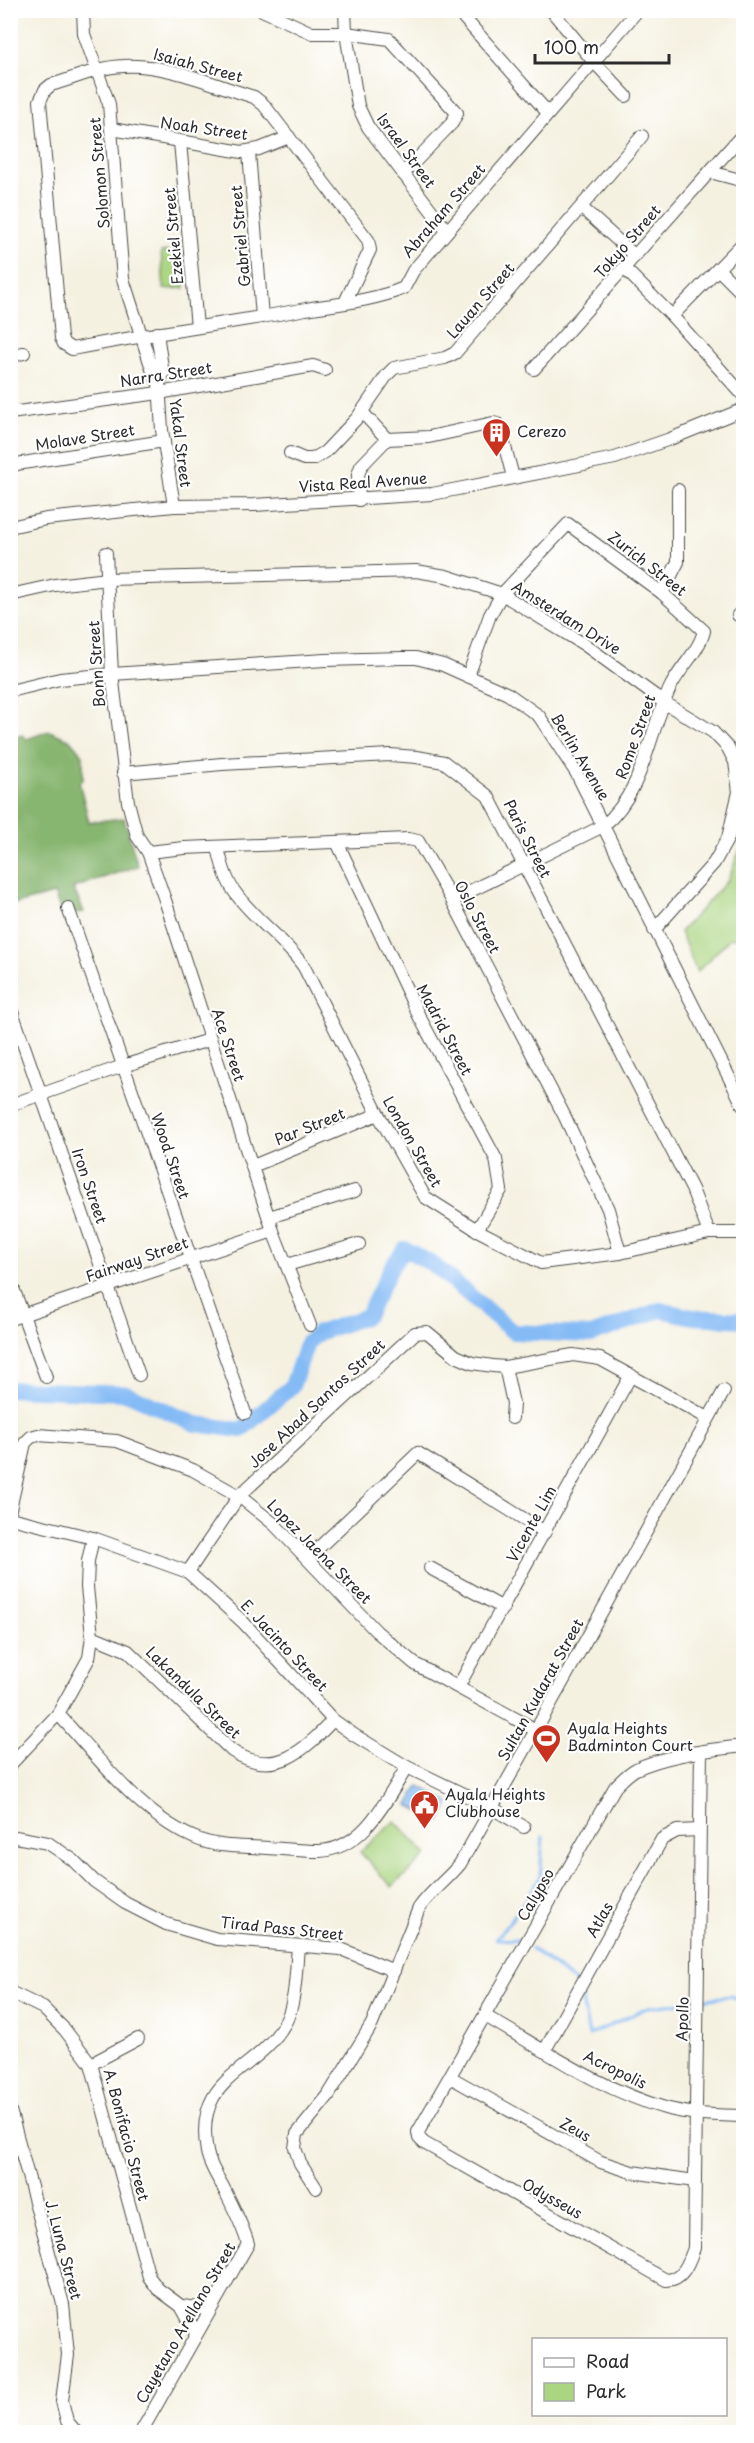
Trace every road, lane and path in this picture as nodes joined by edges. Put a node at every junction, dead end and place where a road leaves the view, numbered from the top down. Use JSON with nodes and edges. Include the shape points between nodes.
{"nodes":[{"id":1,"x":83,"y":10,"type":"edge"},
{"id":2,"x":262,"y":10,"type":"edge"},
{"id":3,"x":345,"y":10,"type":"edge"},
{"id":4,"x":457,"y":10,"type":"edge"},
{"id":5,"x":551,"y":10,"type":"edge"},
{"id":6,"x":638,"y":10,"type":"edge"},
{"id":7,"x":346,"y":33,"type":"junction"},
{"id":8,"x":594,"y":62,"type":"junction"},
{"id":9,"x":97,"y":70,"type":"junction"},
{"id":10,"x":626,"y":96,"type":"dead end"},
{"id":11,"x":548,"y":113,"type":"junction"},
{"id":12,"x":112,"y":129,"type":"junction"},
{"id":13,"x":743,"y":134,"type":"edge"},
{"id":14,"x":642,"y":136,"type":"dead end"},
{"id":15,"x":289,"y":137,"type":"junction"},
{"id":16,"x":180,"y":142,"type":"junction"},
{"id":17,"x":249,"y":152,"type":"junction"},
{"id":18,"x":710,"y":172,"type":"junction"},
{"id":19,"x":403,"y":174,"type":"junction"},
{"id":20,"x":744,"y":181,"type":"edge"},
{"id":21,"x":582,"y":208,"type":"junction"},
{"id":22,"x":447,"y":231,"type":"junction"},
{"id":23,"x":744,"y":242,"type":"edge"},
{"id":24,"x":635,"y":256,"type":"junction"},
{"id":25,"x":625,"y":269,"type":"junction"},
{"id":26,"x":718,"y":269,"type":"junction"},
{"id":27,"x":744,"y":295,"type":"edge"},
{"id":28,"x":345,"y":302,"type":"junction"},
{"id":29,"x":672,"y":316,"type":"junction"},
{"id":30,"x":262,"y":317,"type":"junction"},
{"id":31,"x":196,"y":327,"type":"junction"},
{"id":32,"x":157,"y":333,"type":"junction"},
{"id":33,"x":141,"y":335,"type":"junction"},
{"id":34,"x":72,"y":348,"type":"joint"},
{"id":35,"x":24,"y":353,"type":"dead end"},
{"id":36,"x":10,"y":355,"type":"edge"},
{"id":37,"x":534,"y":369,"type":"dead end"},
{"id":38,"x":325,"y":370,"type":"dead end"},
{"id":39,"x":159,"y":388,"type":"junction"},
{"id":40,"x":744,"y":396,"type":"edge"},
{"id":41,"x":744,"y":409,"type":"edge"},
{"id":42,"x":362,"y":411,"type":"junction"},
{"id":43,"x":10,"y":413,"type":"edge"},
{"id":44,"x":387,"y":439,"type":"junction"},
{"id":45,"x":164,"y":441,"type":"junction"},
{"id":46,"x":290,"y":453,"type":"dead end"},
{"id":47,"x":10,"y":465,"type":"edge"},
{"id":48,"x":513,"y":477,"type":"junction"},
{"id":49,"x":678,"y":490,"type":"dead end"},
{"id":50,"x":359,"y":500,"type":"junction"},
{"id":51,"x":174,"y":506,"type":"junction"},
{"id":52,"x":10,"y":527,"type":"edge"},
{"id":53,"x":106,"y":553,"type":"dead end"},
{"id":54,"x":108,"y":579,"type":"junction"},
{"id":55,"x":662,"y":593,"type":"junction"},
{"id":56,"x":502,"y":594,"type":"junction"},
{"id":57,"x":10,"y":595,"type":"edge"},
{"id":58,"x":704,"y":634,"type":"joint"},
{"id":59,"x":112,"y":674,"type":"junction"},
{"id":60,"x":468,"y":676,"type":"junction"},
{"id":61,"x":10,"y":691,"type":"edge"},
{"id":62,"x":665,"y":703,"type":"junction"},
{"id":63,"x":123,"y":773,"type":"junction"},
{"id":64,"x":603,"y":826,"type":"junction"},
{"id":65,"x":337,"y":842,"type":"junction"},
{"id":66,"x":218,"y":847,"type":"junction"},
{"id":67,"x":147,"y":852,"type":"junction"},
{"id":68,"x":523,"y":865,"type":"junction"},
{"id":69,"x":452,"y":900,"type":"junction"},
{"id":70,"x":68,"y":908,"type":"dead end"},
{"id":71,"x":654,"y":930,"type":"junction"},
{"id":72,"x":10,"y":1006,"type":"edge"},
{"id":73,"x":209,"y":1040,"type":"junction"},
{"id":74,"x":123,"y":1066,"type":"junction"},
{"id":75,"x":41,"y":1094,"type":"junction"},
{"id":76,"x":10,"y":1105,"type":"edge"},
{"id":77,"x":744,"y":1107,"type":"edge"},
{"id":78,"x":378,"y":1114,"type":"junction"},
{"id":79,"x":253,"y":1166,"type":"junction"},
{"id":80,"x":355,"y":1191,"type":"dead end"},
{"id":81,"x":269,"y":1217,"type":"junction"},
{"id":82,"x":477,"y":1230,"type":"junction"},
{"id":83,"x":273,"y":1231,"type":"junction"},
{"id":84,"x":710,"y":1233,"type":"junction"},
{"id":85,"x":744,"y":1233,"type":"edge"},
{"id":86,"x":359,"y":1244,"type":"dead end"},
{"id":87,"x":620,"y":1253,"type":"junction"},
{"id":88,"x":190,"y":1257,"type":"junction"},
{"id":89,"x":287,"y":1265,"type":"junction"},
{"id":90,"x":10,"y":1280,"type":"edge"},
{"id":91,"x":108,"y":1286,"type":"junction"},
{"id":92,"x":16,"y":1317,"type":"edge"},
{"id":93,"x":310,"y":1325,"type":"dead end"},
{"id":94,"x":505,"y":1366,"type":"junction"},
{"id":95,"x":139,"y":1375,"type":"dead end"},
{"id":96,"x":631,"y":1376,"type":"junction"},
{"id":97,"x":46,"y":1377,"type":"dead end"},
{"id":98,"x":724,"y":1391,"type":"dead end"},
{"id":99,"x":245,"y":1413,"type":"dead end"},
{"id":100,"x":512,"y":1418,"type":"dead end"},
{"id":101,"x":708,"y":1418,"type":"junction"},
{"id":102,"x":239,"y":1496,"type":"junction"},
{"id":103,"x":10,"y":1509,"type":"edge"},
{"id":104,"x":10,"y":1518,"type":"edge"},
{"id":105,"x":545,"y":1532,"type":"junction"},
{"id":106,"x":93,"y":1538,"type":"junction"},
{"id":107,"x":308,"y":1558,"type":"junction"},
{"id":108,"x":430,"y":1568,"type":"dead end"},
{"id":109,"x":188,"y":1572,"type":"junction"},
{"id":110,"x":503,"y":1608,"type":"junction"},
{"id":111,"x":92,"y":1636,"type":"junction"},
{"id":112,"x":458,"y":1687,"type":"junction"},
{"id":113,"x":58,"y":1714,"type":"junction"},
{"id":114,"x":333,"y":1720,"type":"junction"},
{"id":115,"x":536,"y":1730,"type":"junction"},
{"id":116,"x":744,"y":1746,"type":"edge"},
{"id":117,"x":701,"y":1752,"type":"junction"},
{"id":118,"x":10,"y":1765,"type":"edge"},
{"id":119,"x":407,"y":1767,"type":"junction"},
{"id":120,"x":492,"y":1808,"type":"junction"},
{"id":121,"x":524,"y":1827,"type":"dead end"},
{"id":122,"x":699,"y":1830,"type":"junction"},
{"id":123,"x":10,"y":1836,"type":"edge"},
{"id":124,"x":298,"y":1946,"type":"junction"},
{"id":125,"x":394,"y":1971,"type":"junction"},
{"id":126,"x":11,"y":1993,"type":"edge"},
{"id":127,"x":485,"y":2016,"type":"junction"},
{"id":128,"x":138,"y":2039,"type":"dead end"},
{"id":129,"x":545,"y":2050,"type":"junction"},
{"id":130,"x":91,"y":2064,"type":"junction"},
{"id":131,"x":450,"y":2077,"type":"junction"},
{"id":132,"x":10,"y":2110,"type":"edge"},
{"id":133,"x":695,"y":2114,"type":"junction"},
{"id":134,"x":744,"y":2116,"type":"edge"},
{"id":135,"x":419,"y":2138,"type":"joint"},
{"id":136,"x":695,"y":2181,"type":"junction"},
{"id":137,"x":316,"y":2188,"type":"dead end"},
{"id":138,"x":673,"y":2280,"type":"joint"},
{"id":139,"x":181,"y":2306,"type":"junction"},
{"id":140,"x":209,"y":2309,"type":"junction"},
{"id":141,"x":196,"y":2333,"type":"junction"},
{"id":142,"x":76,"y":2433,"type":"edge"},
{"id":143,"x":141,"y":2433,"type":"edge"}],
"edges":[{"from":1,"to":9,"type":"street","name":"Solomon Street","via":[[84,34]]},
{"from":2,"to":7,"type":"street","via":[[312,33]]},
{"from":3,"to":7,"type":"street","name":"Israel Street"},
{"from":4,"to":11,"type":"street"},
{"from":5,"to":8,"type":"street"},
{"from":6,"to":8,"type":"street","name":"Abraham Street"},
{"from":7,"to":19,"type":"street","name":"Israel Street","via":[[358,106],[368,127]]},
{"from":7,"to":19,"type":"street","via":[[389,39],[457,113]]},
{"from":8,"to":10,"type":"street"},
{"from":8,"to":11,"type":"street","name":"Abraham Street"},
{"from":9,"to":12,"type":"street","name":"Solomon Street","via":[[109,104]]},
{"from":9,"to":15,"type":"street","name":"Isaiah Street","via":[[151,66],[255,97]]},
{"from":9,"to":34,"type":"street","name":"Isaiah Street","via":[[51,85],[40,101],[61,338]]},
{"from":11,"to":22,"type":"street","name":"Abraham Street"},
{"from":12,"to":16,"type":"street","name":"Noah Street"},
{"from":12,"to":33,"type":"street","name":"Solomon Street","via":[[123,279]]},
{"from":13,"to":18,"type":"street","name":"Tokyo Street"},
{"from":14,"to":21,"type":"street","name":"Lauan Street"},
{"from":15,"to":17,"type":"street","name":"Noah Street"},
{"from":15,"to":28,"type":"street","name":"Isaiah Street","via":[[368,240],[370,250]]},
{"from":16,"to":17,"type":"street","name":"Noah Street"},
{"from":16,"to":31,"type":"street","name":"Ezekiel Street"},
{"from":17,"to":30,"type":"street","name":"Gabriel Street"},
{"from":18,"to":20,"type":"street"},
{"from":18,"to":24,"type":"street","name":"Tokyo Street"},
{"from":19,"to":22,"type":"street","name":"Israel Street"},
{"from":21,"to":24,"type":"street"},
{"from":21,"to":42,"type":"street","name":"Lauan Street","via":[[455,353],[394,368]]},
{"from":22,"to":28,"type":"street","name":"Abraham Street","via":[[413,271],[404,288]]},
{"from":23,"to":26,"type":"street"},
{"from":24,"to":25,"type":"street","name":"Tokyo Street"},
{"from":25,"to":29,"type":"street"},
{"from":25,"to":37,"type":"street","name":"Tokyo Street"},
{"from":26,"to":27,"type":"street"},
{"from":26,"to":29,"type":"street"},
{"from":28,"to":30,"type":"street","name":"Abraham Street"},
{"from":29,"to":40,"type":"street"},
{"from":30,"to":31,"type":"street","name":"Abraham Street"},
{"from":31,"to":32,"type":"street","name":"Abraham Street"},
{"from":32,"to":33,"type":"street","name":"Abraham Street"},
{"from":32,"to":39,"type":"street","name":"Yakal Street","via":[[163,374]]},
{"from":33,"to":34,"type":"street","name":"Abraham Street"},
{"from":33,"to":39,"type":"street","name":"Yakal Street"},
{"from":35,"to":36,"type":"street"},
{"from":38,"to":39,"type":"street","name":"Narra Street","via":[[313,366]]},
{"from":39,"to":43,"type":"street","name":"Narra Street"},
{"from":39,"to":45,"type":"street","name":"Yakal Street"},
{"from":41,"to":48,"type":"street","name":"Vista Real Avenue","via":[[615,458]]},
{"from":42,"to":44,"type":"street"},
{"from":42,"to":46,"type":"street","name":"Lauan Street","via":[[319,456],[304,459]]},
{"from":44,"to":48,"type":"street","via":[[429,437],[498,424]]},
{"from":44,"to":50,"type":"street","via":[[362,466],[358,475]]},
{"from":45,"to":47,"type":"street","name":"Molave Street"},
{"from":45,"to":51,"type":"street","name":"Yakal Street"},
{"from":48,"to":50,"type":"street","name":"Vista Real Avenue","via":[[432,494]]},
{"from":49,"to":55,"type":"street","via":[[678,562]]},
{"from":50,"to":51,"type":"street","name":"Vista Real Avenue"},
{"from":51,"to":52,"type":"street","name":"Vista Real Avenue","via":[[46,519]]},
{"from":53,"to":54,"type":"street","name":"Bonn Street"},
{"from":54,"to":56,"type":"street","name":"Amsterdam Drive","via":[[416,571]]},
{"from":54,"to":57,"type":"street","name":"Amsterdam Drive"},
{"from":54,"to":59,"type":"street","name":"Bonn Street"},
{"from":55,"to":56,"type":"street","name":"Zurich Street","via":[[566,525]]},
{"from":55,"to":58,"type":"street","name":"Zurich Street","via":[[703,628]]},
{"from":56,"to":60,"type":"street","via":[[490,615]]},
{"from":56,"to":62,"type":"street","name":"Amsterdam Drive","via":[[585,645]]},
{"from":58,"to":62,"type":"street","name":"Rome Street","via":[[671,686]]},
{"from":59,"to":60,"type":"street","name":"Berlin Avenue","via":[[416,658]]},
{"from":59,"to":61,"type":"street","name":"Berlin Avenue","via":[[60,679]]},
{"from":59,"to":63,"type":"street","name":"Bonn Street"},
{"from":60,"to":64,"type":"street","name":"Berlin Avenue","via":[[508,694],[539,716],[577,774]]},
{"from":62,"to":64,"type":"street","name":"Rome Street","via":[[628,799]]},
{"from":62,"to":71,"type":"street","name":"Amsterdam Drive","via":[[713,732],[728,748],[735,762],[739,792],[728,838],[714,863]]},
{"from":63,"to":67,"type":"street","name":"Ace Street","via":[[138,836]]},
{"from":63,"to":68,"type":"street","name":"Paris Street","via":[[390,755],[444,762],[488,796]]},
{"from":64,"to":68,"type":"street","name":"Rome Street"},
{"from":64,"to":71,"type":"street","name":"Berlin Avenue"},
{"from":65,"to":66,"type":"street","name":"Oslo Street"},
{"from":65,"to":69,"type":"street","name":"Oslo Street","via":[[418,841]]},
{"from":65,"to":82,"type":"street","name":"Madrid Street","via":[[419,1016],[496,1159],[501,1190]]},
{"from":66,"to":67,"type":"street","name":"Oslo Street"},
{"from":66,"to":78,"type":"street","name":"London Street","via":[[233,889],[292,949],[303,967]]},
{"from":67,"to":73,"type":"street","name":"Ace Street"},
{"from":68,"to":69,"type":"street","name":"Rome Street"},
{"from":68,"to":84,"type":"street","name":"Paris Street","via":[[692,1189]]},
{"from":69,"to":87,"type":"street","name":"Oslo Street","via":[[566,1117],[608,1209]]},
{"from":70,"to":74,"type":"street","name":"Wood Street"},
{"from":71,"to":77,"type":"street","name":"Berlin Avenue"},
{"from":72,"to":75,"type":"street","name":"Iron Street"},
{"from":73,"to":74,"type":"street"},
{"from":73,"to":79,"type":"street","name":"Ace Street"},
{"from":74,"to":75,"type":"street"},
{"from":74,"to":88,"type":"street","name":"Wood Street"},
{"from":75,"to":76,"type":"street"},
{"from":75,"to":91,"type":"street","name":"Iron Street"},
{"from":78,"to":79,"type":"street","name":"Par Street"},
{"from":78,"to":82,"type":"street","name":"London Street","via":[[425,1197]]},
{"from":79,"to":81,"type":"street","name":"Ace Street"},
{"from":80,"to":81,"type":"street"},
{"from":81,"to":83,"type":"street","name":"Ace Street"},
{"from":82,"to":87,"type":"street","name":"London Street","via":[[541,1263]]},
{"from":83,"to":88,"type":"street","name":"Fairway Street"},
{"from":83,"to":89,"type":"street","name":"Ace Street"},
{"from":84,"to":85,"type":"street","name":"London Street"},
{"from":84,"to":87,"type":"street","name":"London Street"},
{"from":86,"to":89,"type":"street"},
{"from":88,"to":91,"type":"street","name":"Fairway Street"},
{"from":88,"to":99,"type":"street","name":"Wood Street"},
{"from":89,"to":93,"type":"street","name":"Ace Street"},
{"from":90,"to":92,"type":"street"},
{"from":91,"to":92,"type":"street","name":"Fairway Street"},
{"from":91,"to":95,"type":"street","name":"Iron Street"},
{"from":92,"to":97,"type":"street"},
{"from":94,"to":96,"type":"street","via":[[573,1356],[600,1359]]},
{"from":94,"to":100,"type":"street"},
{"from":94,"to":102,"type":"street","name":"Jose Abad Santos Street","via":[[472,1363],[456,1356],[427,1332],[415,1333]]},
{"from":96,"to":101,"type":"street"},
{"from":96,"to":105,"type":"street","name":"Vicente Lim"},
{"from":98,"to":101,"type":"street","name":"Sultan Kudarat Street"},
{"from":101,"to":115,"type":"street","name":"Sultan Kudarat Street"},
{"from":102,"to":103,"type":"street","name":"Lopez Jaena Street","via":[[193,1470],[117,1441],[38,1435],[25,1443]]},
{"from":102,"to":107,"type":"street","name":"Lopez Jaena Street"},
{"from":102,"to":109,"type":"street","name":"Jose Abad Santos Street"},
{"from":104,"to":106,"type":"street","name":"E. Jacinto Street"},
{"from":105,"to":107,"type":"street","via":[[418,1453]]},
{"from":105,"to":110,"type":"street","name":"Vicente Lim"},
{"from":106,"to":109,"type":"street","name":"E. Jacinto Street"},
{"from":106,"to":111,"type":"street","via":[[87,1587]]},
{"from":107,"to":112,"type":"street","name":"Lopez Jaena Street","via":[[376,1631],[415,1664]]},
{"from":108,"to":110,"type":"street"},
{"from":109,"to":114,"type":"street","name":"E. Jacinto Street","via":[[243,1622]]},
{"from":110,"to":112,"type":"street","name":"Vicente Lim"},
{"from":111,"to":113,"type":"street","via":[[89,1658]]},
{"from":111,"to":114,"type":"street","name":"Lakandula Street","via":[[128,1651],[244,1759],[259,1764],[292,1756],[307,1747]]},
{"from":112,"to":115,"type":"street","name":"Lopez Jaena Street"},
{"from":113,"to":118,"type":"street"},
{"from":113,"to":119,"type":"street","via":[[140,1803],[202,1841],[320,1851],[334,1848],[371,1823]]},
{"from":114,"to":119,"type":"street","name":"E. Jacinto Street"},
{"from":115,"to":120,"type":"street","name":"Sultan Kudarat Street"},
{"from":116,"to":117,"type":"street","name":"Calypso"},
{"from":117,"to":122,"type":"street","name":"Apollo"},
{"from":117,"to":127,"type":"street","name":"Calypso","via":[[635,1769],[615,1787]]},
{"from":119,"to":120,"type":"street","name":"E. Jacinto Street"},
{"from":120,"to":121,"type":"street","name":"E. Jacinto Street"},
{"from":120,"to":125,"type":"street","name":"Sultan Kudarat Street","via":[[460,1864],[419,1908]]},
{"from":122,"to":129,"type":"street","name":"Atlas","via":[[677,1832],[662,1839]]},
{"from":122,"to":133,"type":"street","name":"Apollo"},
{"from":123,"to":124,"type":"street","name":"Tirad Pass Street","via":[[48,1843],[125,1903],[166,1924],[218,1939]]},
{"from":124,"to":125,"type":"street","name":"Tirad Pass Street","via":[[341,1949]]},
{"from":124,"to":140,"type":"street","name":"Cayetano Arellano Street","via":[[286,2020],[263,2051],[223,2082],[207,2113],[207,2154],[243,2225],[248,2244]]},
{"from":125,"to":137,"type":"street","name":"Sultan Kudarat Street","via":[[372,2025],[328,2096],[297,2134],[295,2148],[300,2163]]},
{"from":126,"to":130,"type":"street","name":"A. Bonifacio Street","via":[[43,2008]]},
{"from":127,"to":129,"type":"street","name":"Acropolis"},
{"from":127,"to":131,"type":"street","name":"Calypso"},
{"from":128,"to":130,"type":"street"},
{"from":129,"to":133,"type":"street","name":"Acropolis","via":[[615,2090]]},
{"from":130,"to":139,"type":"street","name":"A. Bonifacio Street","via":[[149,2277]]},
{"from":131,"to":135,"type":"street","name":"Calypso","via":[[418,2132]]},
{"from":131,"to":136,"type":"street","name":"Zeus","via":[[602,2162],[632,2172]]},
{"from":132,"to":142,"type":"street","name":"J. Luna Street","via":[[63,2304],[68,2355],[62,2401],[67,2421]]},
{"from":133,"to":134,"type":"street","name":"Acropolis"},
{"from":133,"to":136,"type":"street","name":"Apollo"},
{"from":135,"to":138,"type":"street","name":"Odysseus","via":[[630,2260]]},
{"from":136,"to":138,"type":"street","name":"Apollo","via":[[694,2248],[680,2276]]},
{"from":139,"to":140,"type":"street"},
{"from":139,"to":141,"type":"street","name":"A. Bonifacio Street"},
{"from":140,"to":141,"type":"street","name":"Cayetano Arellano Street"},
{"from":141,"to":143,"type":"street","name":"Cayetano Arellano Street"}]}
